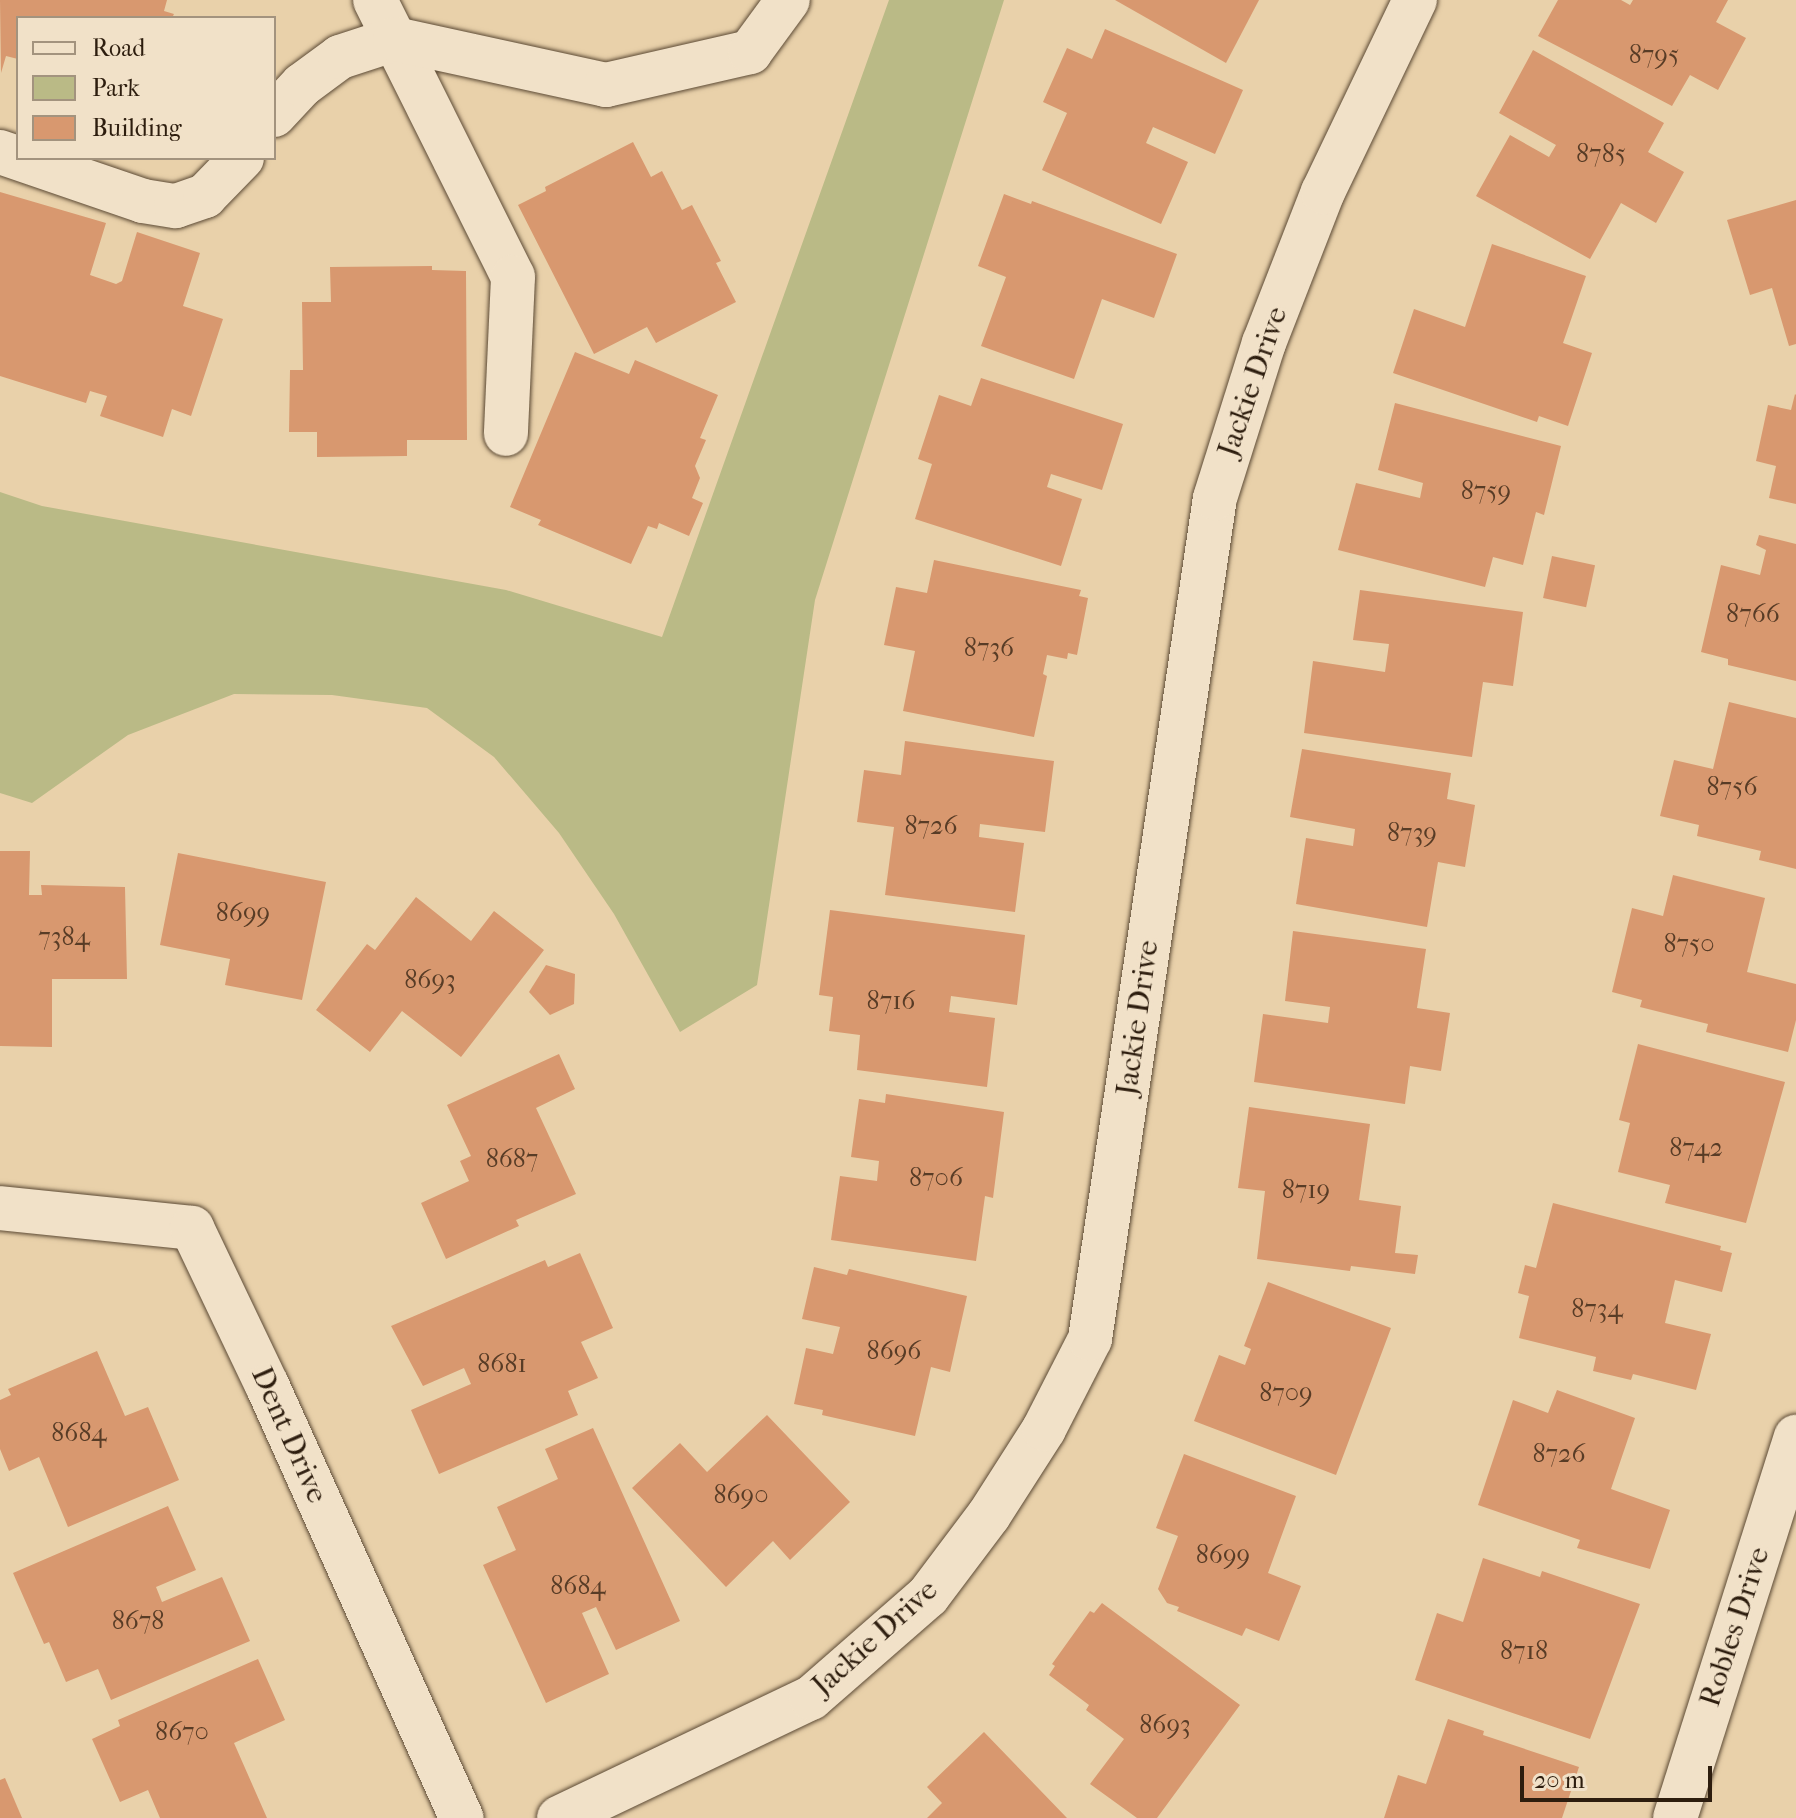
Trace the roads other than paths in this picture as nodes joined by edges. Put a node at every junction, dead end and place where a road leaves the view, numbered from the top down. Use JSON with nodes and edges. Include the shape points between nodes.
{"nodes":[{"id":1,"x":375,"y":0,"type":"edge"},
{"id":2,"x":788,"y":0,"type":"edge"},
{"id":3,"x":1415,"y":0,"type":"edge"},
{"id":4,"x":395,"y":39,"type":"junction"},
{"id":5,"x":276,"y":113,"type":"edge"},
{"id":6,"x":23,"y":160,"type":"edge"},
{"id":7,"x":240,"y":160,"type":"edge"},
{"id":8,"x":506,"y":434,"type":"dead end"},
{"id":9,"x":0,"y":1208,"type":"edge"},
{"id":10,"x":1796,"y":1437,"type":"edge"},
{"id":11,"x":462,"y":1818,"type":"edge"},
{"id":12,"x":559,"y":1818,"type":"edge"},
{"id":13,"x":1675,"y":1818,"type":"edge"}],
"edges":[{"from":1,"to":4,"type":"street"},
{"from":2,"to":4,"type":"street","via":[[750,52],[606,85]]},
{"from":3,"to":12,"type":"street","name":"Jackie Drive","via":[[1323,192],[1264,343],[1215,498],[1090,1339],[1044,1429],[928,1596],[811,1698]]},
{"from":4,"to":5,"type":"street","via":[[340,57]]},
{"from":4,"to":8,"type":"street","via":[[513,277]]},
{"from":6,"to":7,"type":"street","via":[[143,201],[176,206],[205,196]]},
{"from":9,"to":11,"type":"street","name":"Dent Drive","via":[[192,1228]]},
{"from":10,"to":13,"type":"street","name":"Robles Drive"}]}
